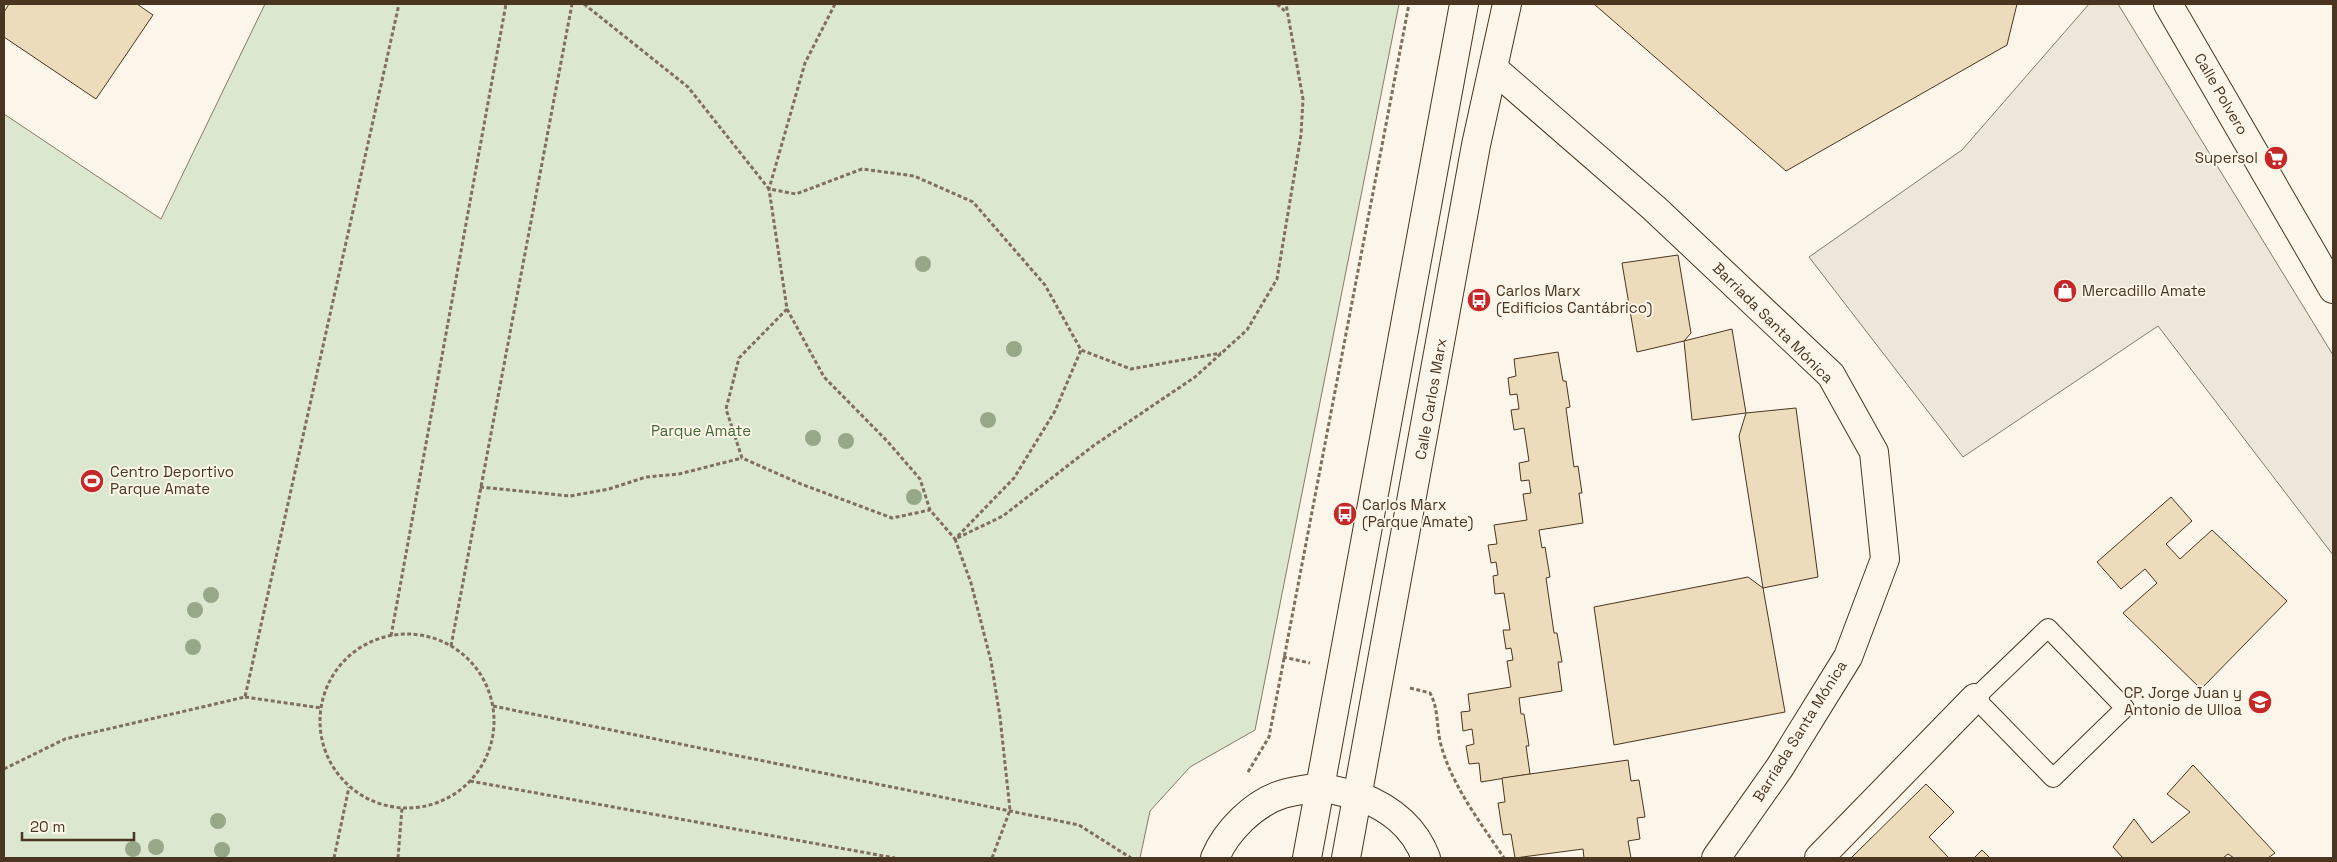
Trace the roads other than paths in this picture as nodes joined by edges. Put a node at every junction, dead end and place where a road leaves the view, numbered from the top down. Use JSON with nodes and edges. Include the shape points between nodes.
{"nodes":[{"id":1,"x":1464,"y":4,"type":"edge"},
{"id":2,"x":1507,"y":4,"type":"edge"},
{"id":3,"x":2168,"y":4,"type":"edge"},
{"id":4,"x":1494,"y":69,"type":"junction"},
{"id":5,"x":2333,"y":289,"type":"edge"},
{"id":6,"x":1976,"y":698,"type":"junction"},
{"id":7,"x":1321,"y":787,"type":"junction"},
{"id":8,"x":1358,"y":796,"type":"junction"},
{"id":9,"x":1398,"y":817,"type":"junction"},
{"id":10,"x":1215,"y":858,"type":"edge"},
{"id":11,"x":1307,"y":858,"type":"edge"},
{"id":12,"x":1346,"y":858,"type":"edge"},
{"id":13,"x":1426,"y":858,"type":"edge"},
{"id":14,"x":1438,"y":858,"type":"edge"},
{"id":15,"x":1716,"y":858,"type":"edge"},
{"id":16,"x":1819,"y":858,"type":"edge"}],
"edges":[{"from":1,"to":7,"type":"main road"},
{"from":2,"to":4,"type":"main road","name":"Calle Carlos Marx"},
{"from":3,"to":5,"type":"main road","name":"Calle Polvero"},
{"from":4,"to":8,"type":"main road","name":"Calle Carlos Marx","via":[[1476,145]]},
{"from":4,"to":15,"type":"main road","name":"Barriada Santa Mónica","via":[[1654,208],[1831,376],[1874,452],[1885,559],[1848,657],[1780,767]]},
{"from":6,"to":6,"type":"lane","via":[[2053,778],[2125,708],[2048,628]]},
{"from":6,"to":16,"type":"main road"},
{"from":7,"to":8,"type":"main road"},
{"from":7,"to":10,"type":"main road","via":[[1282,794],[1247,814],[1220,844]]},
{"from":7,"to":11,"type":"main road"},
{"from":8,"to":9,"type":"main road","via":[[1380,804]]},
{"from":8,"to":12,"type":"main road","name":"Calle Carlos Marx"},
{"from":9,"to":13,"type":"main road","via":[[1421,846]]},
{"from":9,"to":14,"type":"main road"}]}
